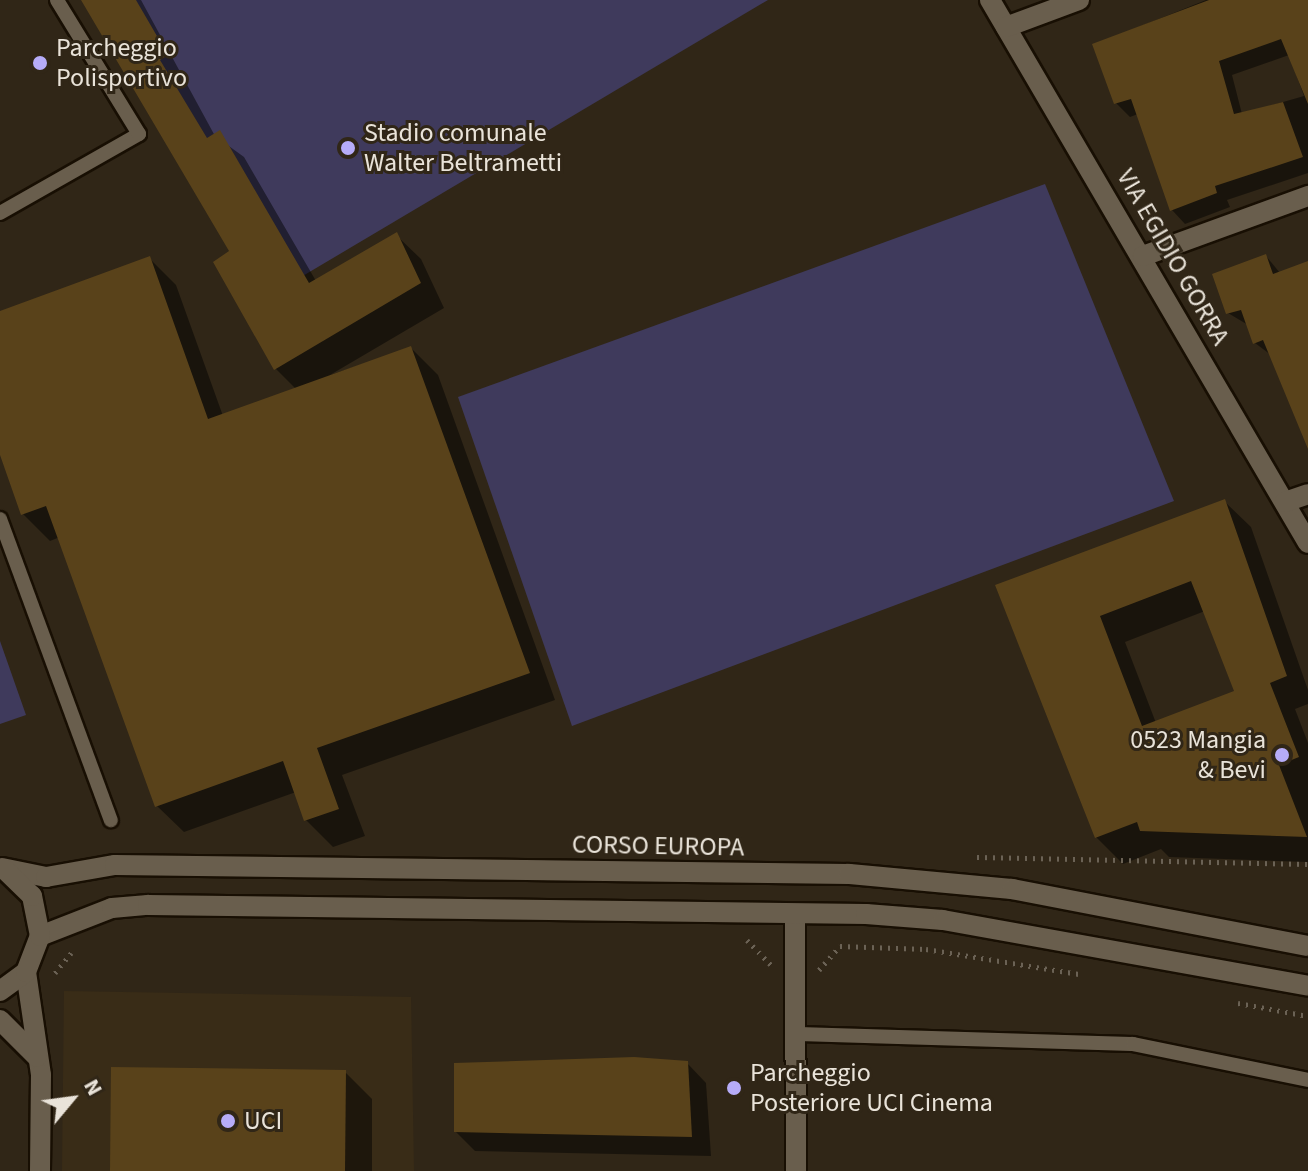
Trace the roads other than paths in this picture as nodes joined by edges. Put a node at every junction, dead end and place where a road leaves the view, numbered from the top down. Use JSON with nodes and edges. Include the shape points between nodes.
{"nodes":[{"id":1,"x":57,"y":0,"type":"edge"},
{"id":2,"x":990,"y":0,"type":"edge"},
{"id":3,"x":1079,"y":0,"type":"edge"},
{"id":4,"x":1006,"y":27,"type":"junction"},
{"id":5,"x":1308,"y":196,"type":"edge"},
{"id":6,"x":0,"y":213,"type":"edge"},
{"id":7,"x":1143,"y":256,"type":"junction"},
{"id":8,"x":1308,"y":494,"type":"edge"},
{"id":9,"x":1285,"y":502,"type":"junction"},
{"id":10,"x":0,"y":519,"type":"edge"},
{"id":11,"x":1308,"y":543,"type":"edge"},
{"id":12,"x":111,"y":820,"type":"dead end"},
{"id":13,"x":1,"y":867,"type":"edge"},
{"id":14,"x":795,"y":914,"type":"junction"},
{"id":15,"x":40,"y":936,"type":"junction"},
{"id":16,"x":1308,"y":946,"type":"edge"},
{"id":17,"x":26,"y":972,"type":"junction"},
{"id":18,"x":1308,"y":986,"type":"edge"},
{"id":19,"x":0,"y":991,"type":"edge"},
{"id":20,"x":0,"y":1020,"type":"edge"},
{"id":21,"x":797,"y":1034,"type":"junction"},
{"id":22,"x":37,"y":1057,"type":"junction"},
{"id":23,"x":1308,"y":1080,"type":"edge"},
{"id":24,"x":40,"y":1171,"type":"edge"},
{"id":25,"x":796,"y":1171,"type":"edge"}],
"edges":[{"from":1,"to":6,"type":"lane","via":[[139,134]]},
{"from":2,"to":4,"type":"main road","name":"VIA EGIDIO GORRA"},
{"from":3,"to":4,"type":"main road"},
{"from":4,"to":7,"type":"main road","name":"VIA EGIDIO GORRA"},
{"from":5,"to":7,"type":"main road"},
{"from":7,"to":9,"type":"main road","name":"VIA EGIDIO GORRA"},
{"from":8,"to":9,"type":"main road"},
{"from":9,"to":11,"type":"main road","name":"VIA EGIDIO GORRA"},
{"from":10,"to":12,"type":"lane"},
{"from":13,"to":15,"type":"main road","via":[[32,896]]},
{"from":13,"to":16,"type":"main road","name":"CORSO EUROPA","via":[[46,877],[115,865],[849,874],[1012,889]]},
{"from":14,"to":15,"type":"main road","via":[[148,905],[112,908]]},
{"from":14,"to":18,"type":"main road","via":[[943,920]]},
{"from":14,"to":21,"type":"main road"},
{"from":15,"to":17,"type":"main road"},
{"from":17,"to":19,"type":"main road"},
{"from":17,"to":22,"type":"main road"},
{"from":20,"to":22,"type":"main road"},
{"from":21,"to":23,"type":"lane","via":[[1133,1044]]},
{"from":21,"to":25,"type":"main road"},
{"from":22,"to":24,"type":"main road"}]}
